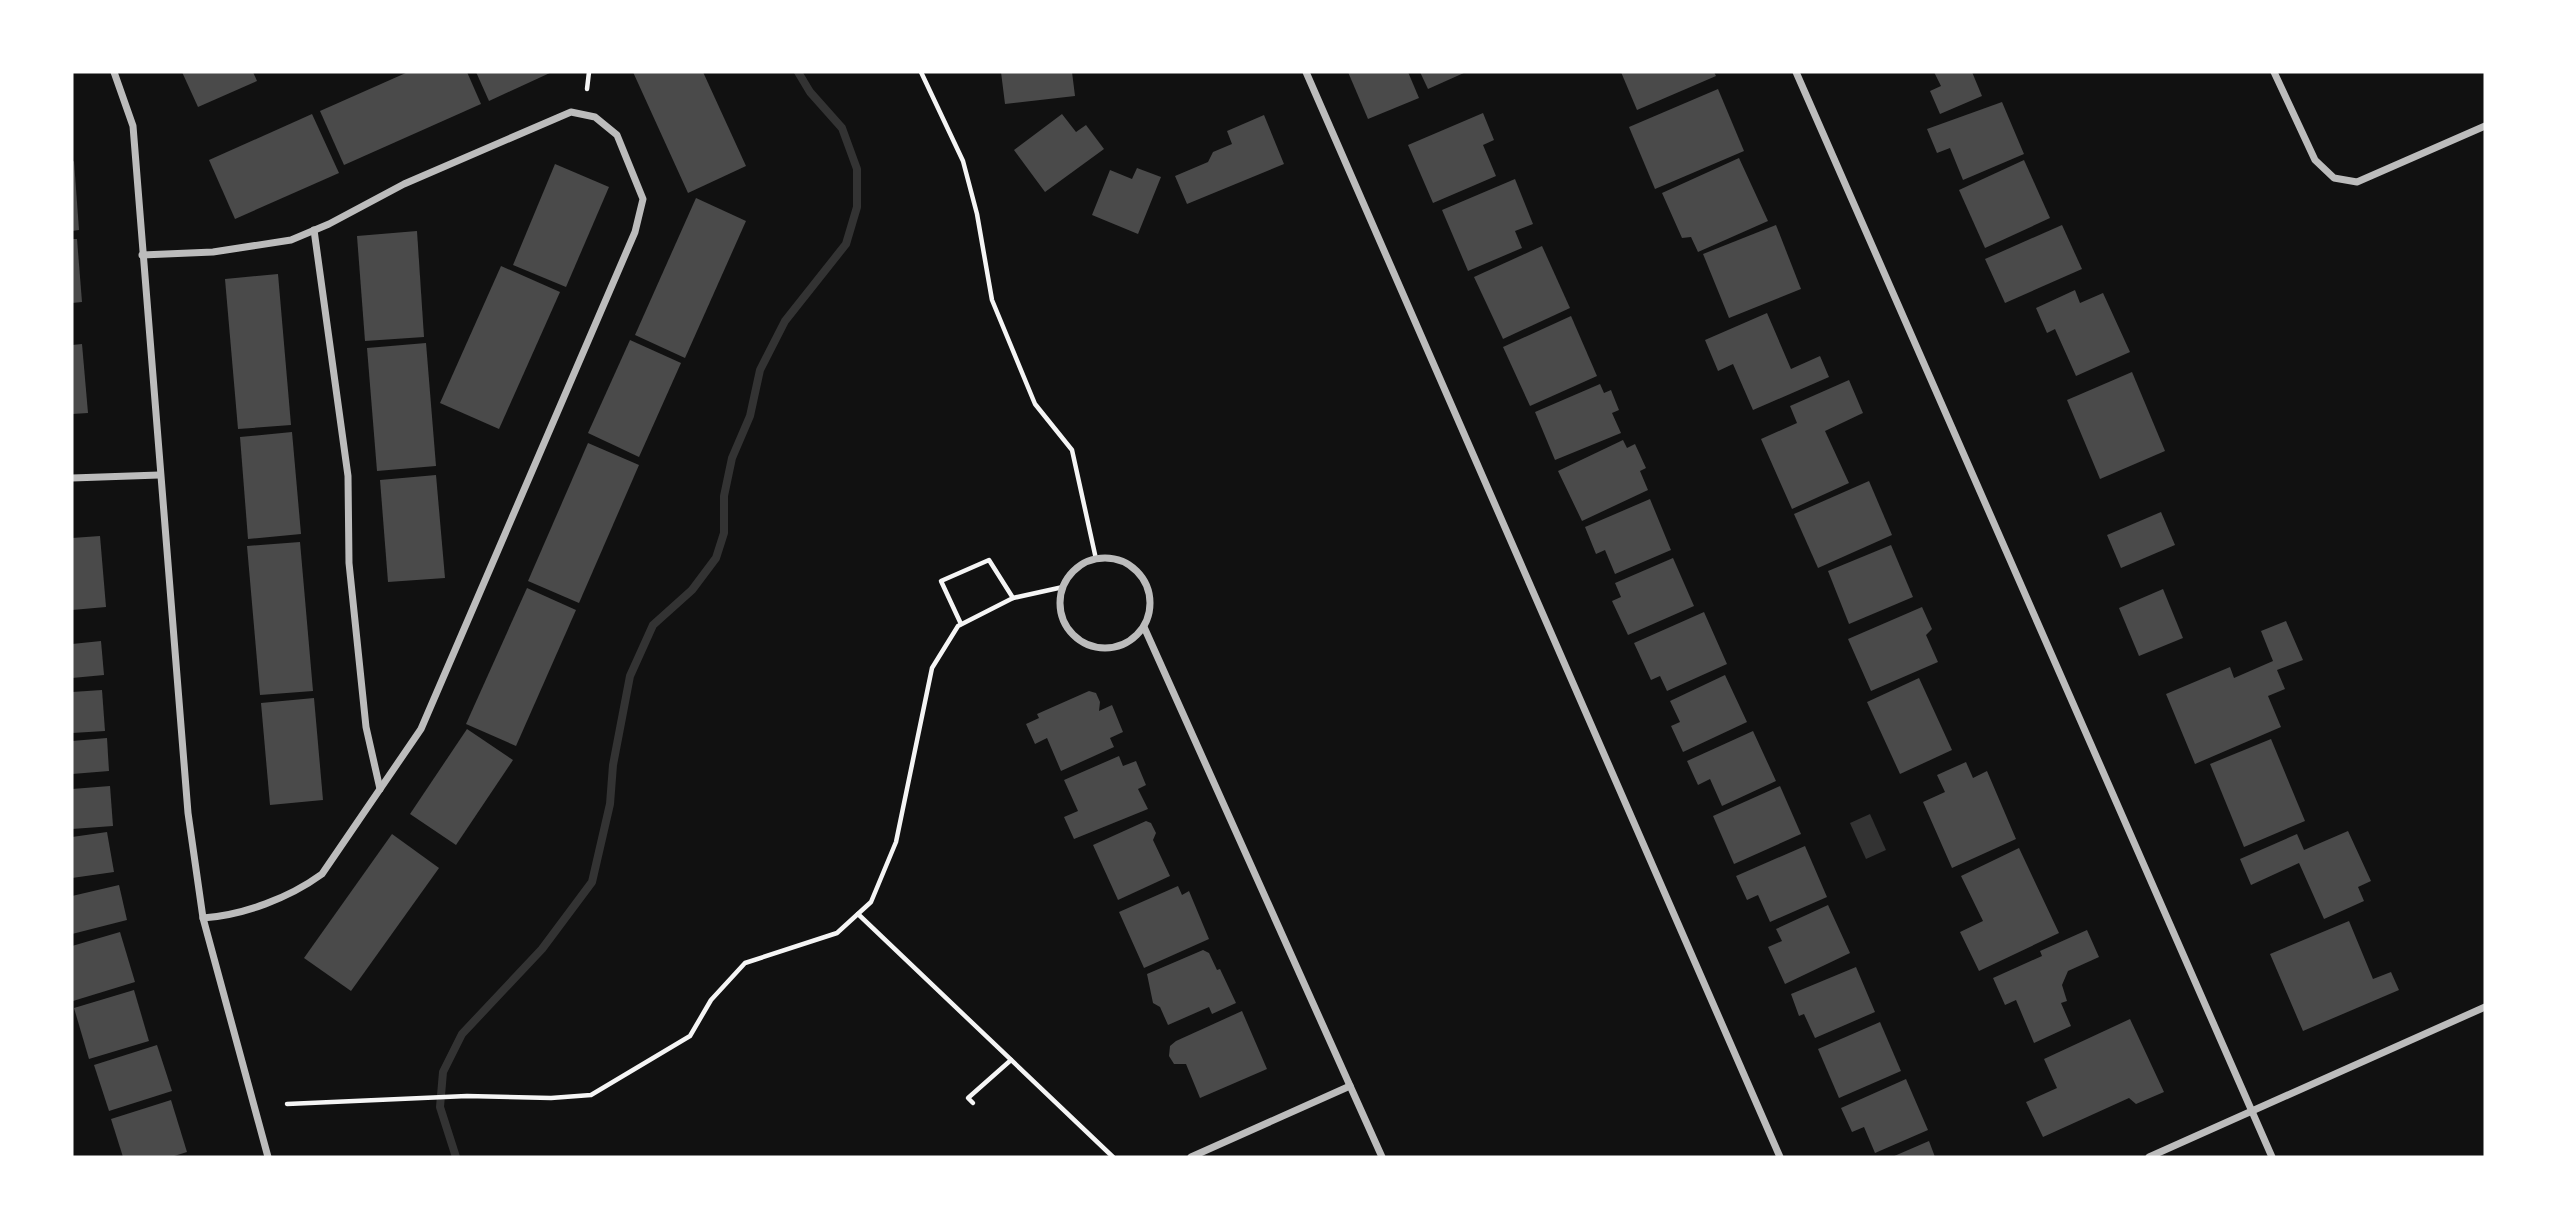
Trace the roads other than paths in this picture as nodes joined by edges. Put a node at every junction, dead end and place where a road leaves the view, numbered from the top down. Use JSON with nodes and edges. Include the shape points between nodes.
{"nodes":[{"id":1,"x":114,"y":72,"type":"edge"},
{"id":2,"x":1306,"y":72,"type":"edge"},
{"id":3,"x":1796,"y":72,"type":"edge"},
{"id":4,"x":2274,"y":72,"type":"edge"},
{"id":5,"x":2485,"y":126,"type":"edge"},
{"id":6,"x":314,"y":230,"type":"junction"},
{"id":7,"x":142,"y":255,"type":"junction"},
{"id":8,"x":159,"y":475,"type":"junction"},
{"id":9,"x":72,"y":478,"type":"edge"},
{"id":10,"x":1144,"y":627,"type":"junction"},
{"id":11,"x":380,"y":789,"type":"junction"},
{"id":12,"x":203,"y":918,"type":"junction"},
{"id":13,"x":2485,"y":1007,"type":"edge"},
{"id":14,"x":1350,"y":1086,"type":"junction"},
{"id":15,"x":2251,"y":1111,"type":"junction"},
{"id":16,"x":268,"y":1157,"type":"edge"},
{"id":17,"x":1191,"y":1157,"type":"edge"},
{"id":18,"x":1382,"y":1157,"type":"edge"},
{"id":19,"x":1780,"y":1157,"type":"edge"},
{"id":20,"x":2149,"y":1157,"type":"edge"},
{"id":21,"x":2272,"y":1157,"type":"edge"}],
"edges":[{"from":1,"to":7,"type":"street","via":[[133,126]]},
{"from":2,"to":19,"type":"street"},
{"from":3,"to":15,"type":"street"},
{"from":4,"to":5,"type":"street","via":[[2315,160],[2334,178],[2357,182]]},
{"from":6,"to":7,"type":"street","via":[[249,248]]},
{"from":6,"to":11,"type":"street","via":[[348,476],[348,563],[366,727]]},
{"from":6,"to":11,"type":"street","via":[[404,184],[571,112],[595,117],[617,135],[643,200],[635,232],[440,688],[421,729]]},
{"from":7,"to":8,"type":"street"},
{"from":8,"to":9,"type":"street"},
{"from":8,"to":12,"type":"street","via":[[188,813]]},
{"from":10,"to":10,"type":"street","via":[[1124,644],[1109,648],[1080,641],[1062,617],[1063,587],[1082,564],[1096,559],[1124,562],[1146,582],[1150,597]]},
{"from":10,"to":14,"type":"street"},
{"from":11,"to":12,"type":"street","via":[[321,874],[303,888],[247,909]]},
{"from":12,"to":16,"type":"street"},
{"from":13,"to":15,"type":"street"},
{"from":14,"to":17,"type":"street"},
{"from":14,"to":18,"type":"street"},
{"from":15,"to":20,"type":"street"},
{"from":15,"to":21,"type":"street"}]}
